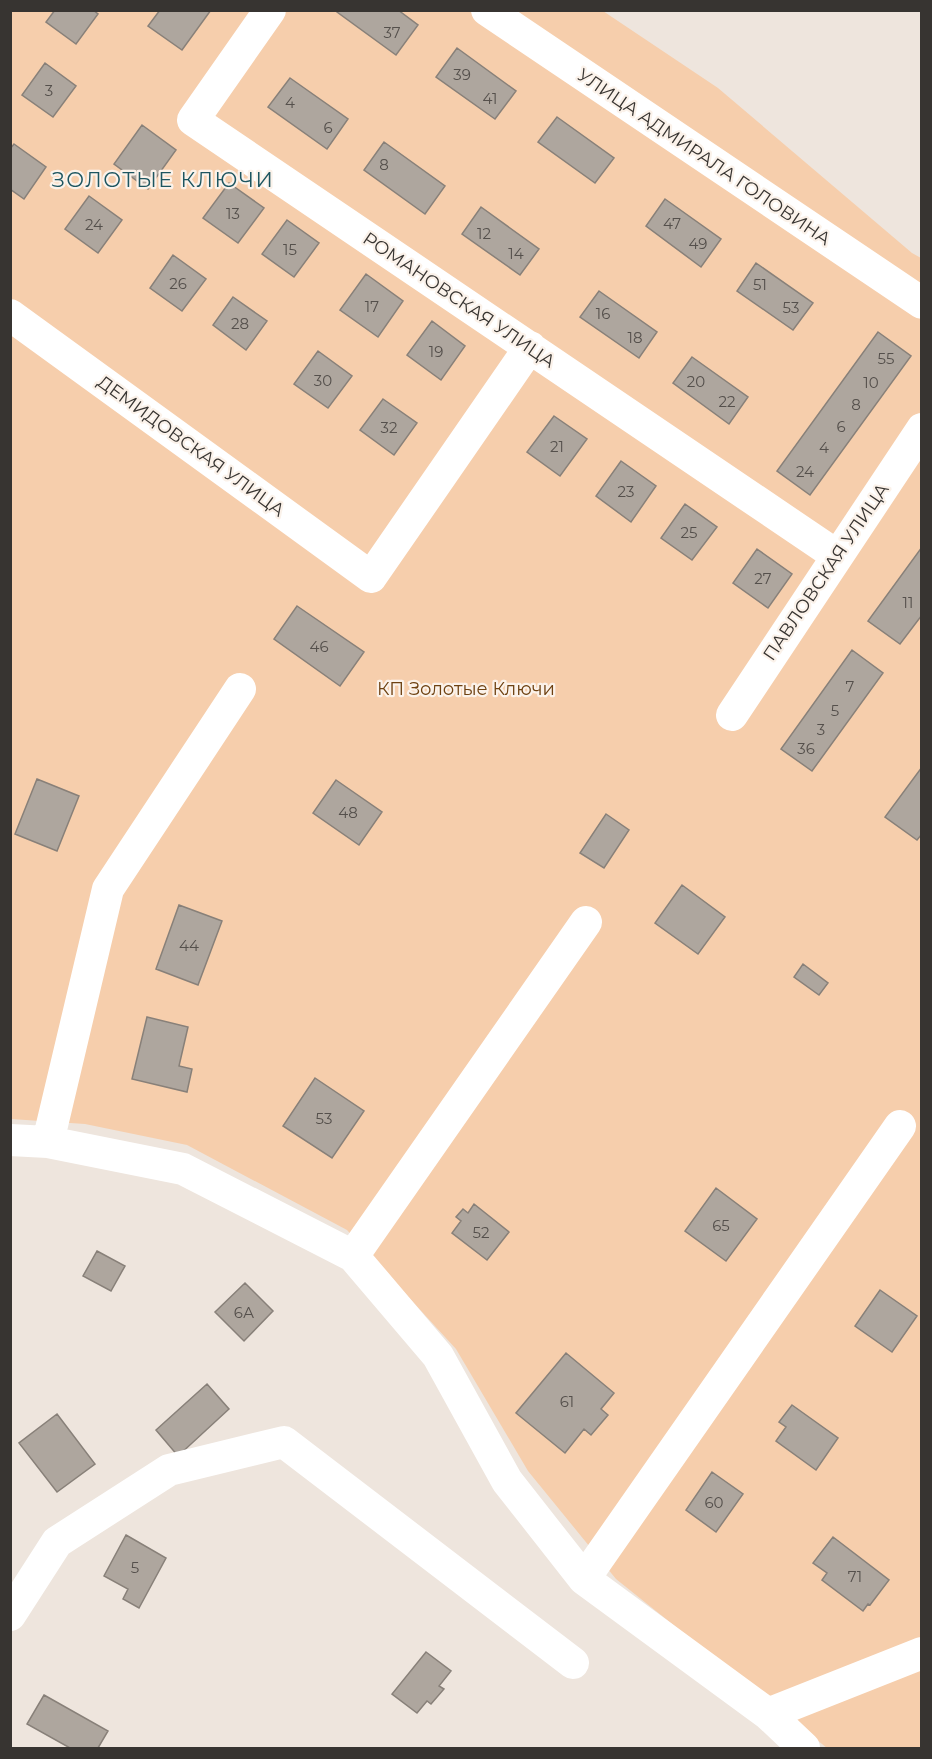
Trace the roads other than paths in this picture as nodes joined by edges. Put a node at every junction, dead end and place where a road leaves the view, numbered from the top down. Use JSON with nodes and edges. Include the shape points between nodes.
{"nodes":[{"id":1,"x":270,"y":10,"type":"edge"},
{"id":2,"x":487,"y":10,"type":"edge"},
{"id":3,"x":921,"y":303,"type":"edge"},
{"id":4,"x":10,"y":315,"type":"edge"},
{"id":5,"x":530,"y":347,"type":"junction"},
{"id":6,"x":921,"y":429,"type":"edge"},
{"id":7,"x":836,"y":555,"type":"junction"},
{"id":8,"x":240,"y":689,"type":"dead end"},
{"id":9,"x":732,"y":715,"type":"dead end"},
{"id":10,"x":586,"y":922,"type":"dead end"},
{"id":11,"x":900,"y":1126,"type":"dead end"},
{"id":12,"x":10,"y":1140,"type":"edge"},
{"id":13,"x":48,"y":1142,"type":"junction"},
{"id":14,"x":353,"y":1256,"type":"junction"},
{"id":15,"x":584,"y":1579,"type":"junction"},
{"id":16,"x":10,"y":1615,"type":"edge"},
{"id":17,"x":921,"y":1653,"type":"edge"},
{"id":18,"x":573,"y":1663,"type":"dead end"},
{"id":19,"x":768,"y":1714,"type":"junction"},
{"id":20,"x":804,"y":1749,"type":"edge"}],
"edges":[{"from":1,"to":5,"type":"street","name":"РОМАНОВСКАЯ УЛИЦА","via":[[193,120]]},
{"from":2,"to":3,"type":"street","name":"УЛИЦА АДМИРАЛА ГОЛОВИНА"},
{"from":4,"to":5,"type":"street","name":"ДЕМИДОВСКАЯ УЛИЦА","via":[[371,577]]},
{"from":5,"to":7,"type":"street","name":"РОМАНОВСКАЯ УЛИЦА"},
{"from":6,"to":7,"type":"street","name":"ПАВЛОВСКАЯ УЛИЦА"},
{"from":7,"to":9,"type":"street","name":"ПАВЛОВСКАЯ УЛИЦА"},
{"from":8,"to":13,"type":"street","via":[[108,889]]},
{"from":10,"to":14,"type":"street"},
{"from":11,"to":15,"type":"street"},
{"from":12,"to":13,"type":"street"},
{"from":13,"to":14,"type":"street","via":[[183,1169]]},
{"from":14,"to":15,"type":"street","via":[[438,1356],[507,1481]]},
{"from":15,"to":19,"type":"street"},
{"from":16,"to":18,"type":"street","via":[[57,1542],[169,1470],[284,1442]]},
{"from":17,"to":19,"type":"street"},
{"from":19,"to":20,"type":"street"}]}
